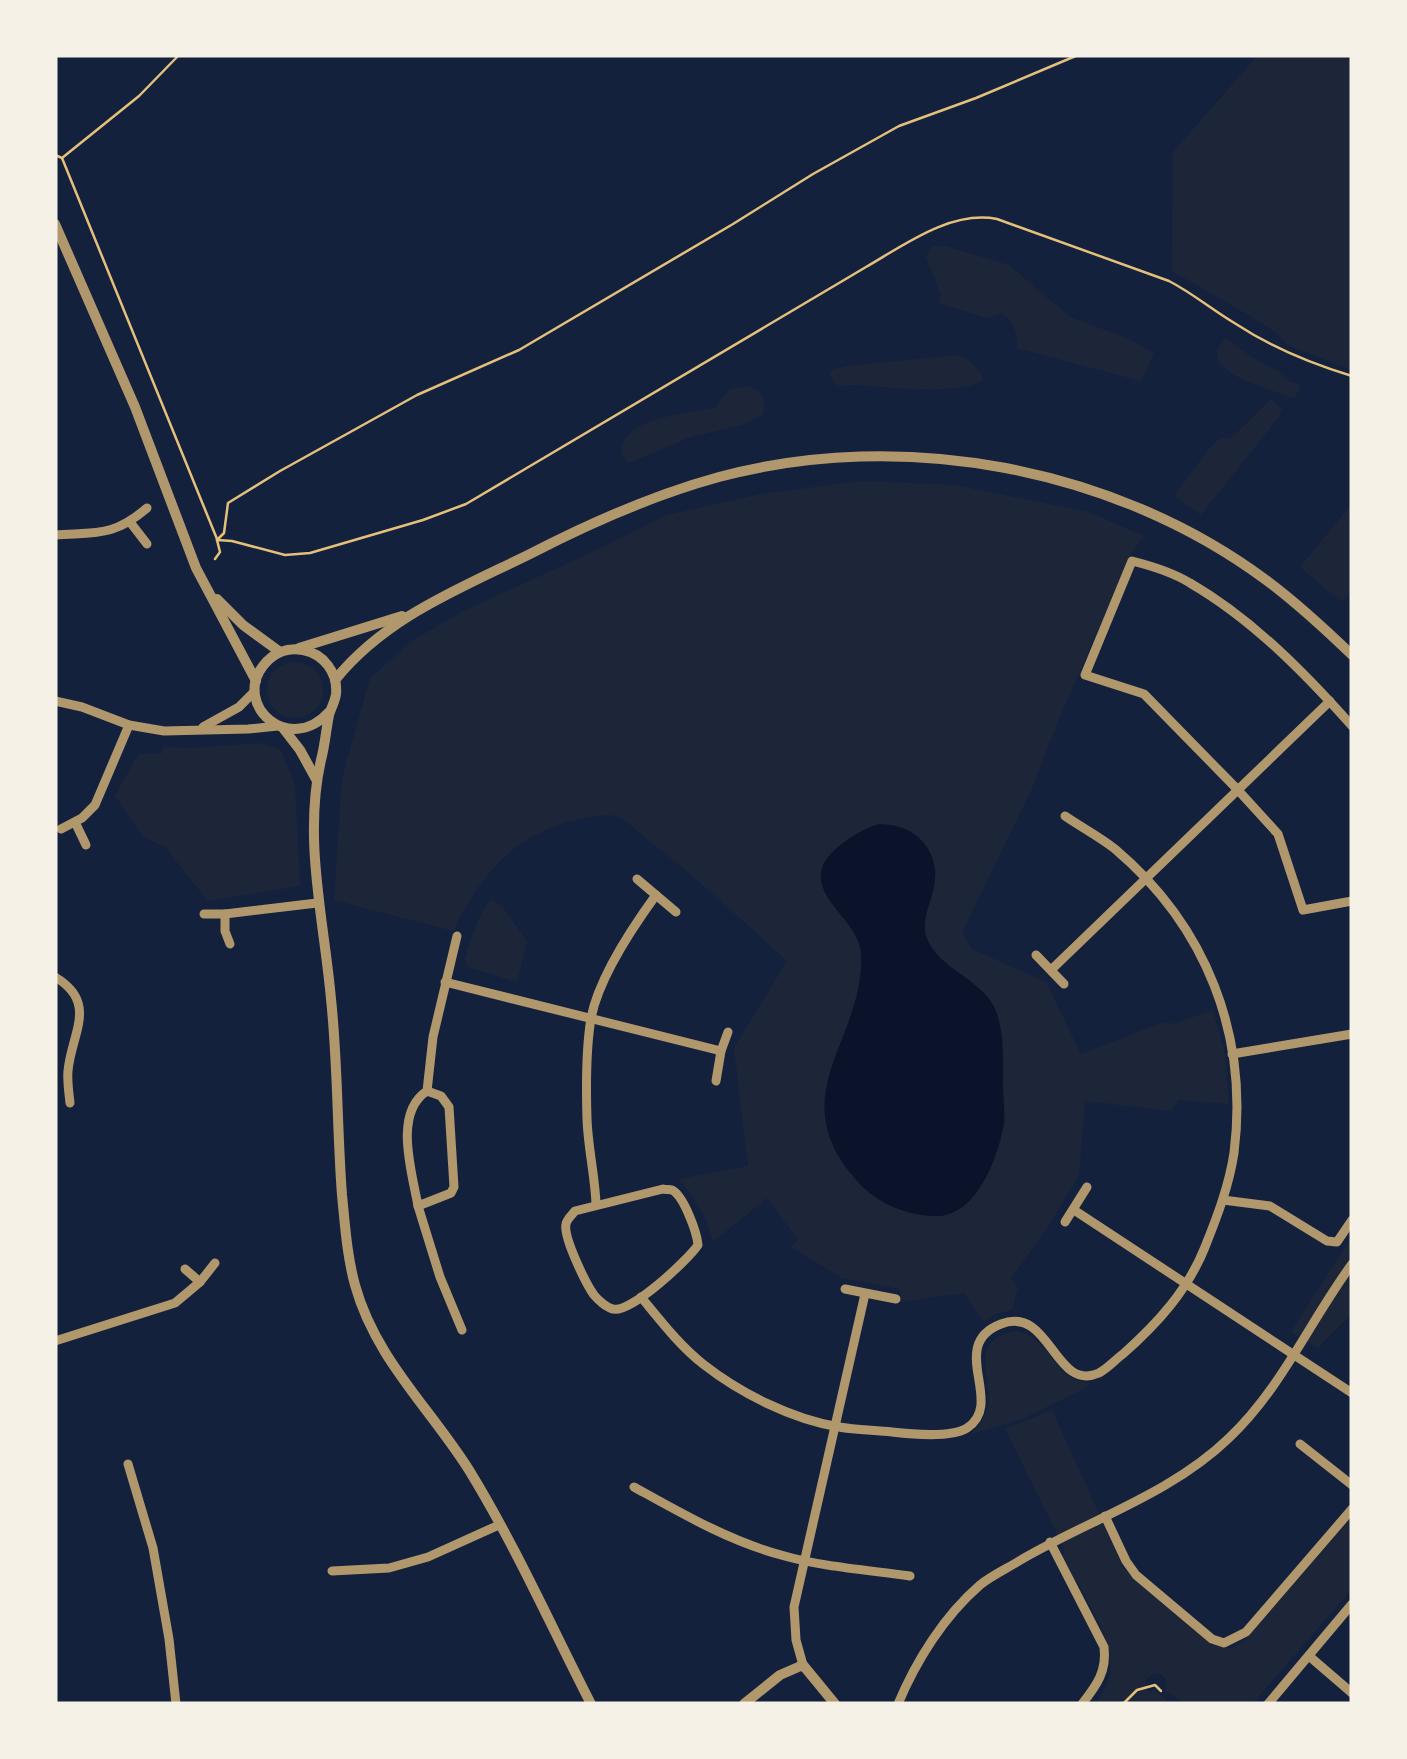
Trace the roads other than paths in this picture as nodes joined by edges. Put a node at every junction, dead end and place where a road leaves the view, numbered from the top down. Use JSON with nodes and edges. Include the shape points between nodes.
{"nodes":[{"id":1,"x":55,"y":224,"type":"edge"},
{"id":2,"x":147,"y":508,"type":"dead end"},
{"id":3,"x":130,"y":522,"type":"junction"},
{"id":4,"x":55,"y":535,"type":"edge"},
{"id":5,"x":147,"y":544,"type":"dead end"},
{"id":6,"x":209,"y":592,"type":"junction"},
{"id":7,"x":408,"y":615,"type":"junction"},
{"id":8,"x":297,"y":649,"type":"junction"},
{"id":9,"x":280,"y":652,"type":"junction"},
{"id":10,"x":1352,"y":655,"type":"edge"},
{"id":11,"x":335,"y":680,"type":"junction"},
{"id":12,"x":256,"y":686,"type":"junction"},
{"id":13,"x":55,"y":701,"type":"edge"},
{"id":14,"x":1330,"y":701,"type":"junction"},
{"id":15,"x":329,"y":712,"type":"junction"},
{"id":16,"x":129,"y":724,"type":"junction"},
{"id":17,"x":1352,"y":726,"type":"edge"},
{"id":18,"x":280,"y":727,"type":"junction"},
{"id":19,"x":200,"y":729,"type":"junction"},
{"id":20,"x":317,"y":780,"type":"junction"},
{"id":21,"x":1237,"y":789,"type":"junction"},
{"id":22,"x":1064,"y":816,"type":"dead end"},
{"id":23,"x":75,"y":822,"type":"junction"},
{"id":24,"x":61,"y":829,"type":"dead end"},
{"id":25,"x":86,"y":845,"type":"dead end"},
{"id":26,"x":1145,"y":878,"type":"junction"},
{"id":27,"x":637,"y":880,"type":"dead end"},
{"id":28,"x":656,"y":895,"type":"junction"},
{"id":29,"x":1352,"y":901,"type":"edge"},
{"id":30,"x":317,"y":903,"type":"junction"},
{"id":31,"x":676,"y":912,"type":"dead end"},
{"id":32,"x":204,"y":914,"type":"dead end"},
{"id":33,"x":225,"y":914,"type":"junction"},
{"id":34,"x":456,"y":936,"type":"dead end"},
{"id":35,"x":230,"y":944,"type":"dead end"},
{"id":36,"x":1036,"y":954,"type":"dead end"},
{"id":37,"x":1051,"y":970,"type":"junction"},
{"id":38,"x":55,"y":977,"type":"edge"},
{"id":39,"x":446,"y":982,"type":"junction"},
{"id":40,"x":1064,"y":984,"type":"dead end"},
{"id":41,"x":592,"y":1017,"type":"junction"},
{"id":42,"x":728,"y":1032,"type":"dead end"},
{"id":43,"x":1352,"y":1034,"type":"edge"},
{"id":44,"x":721,"y":1051,"type":"junction"},
{"id":45,"x":1232,"y":1054,"type":"junction"},
{"id":46,"x":716,"y":1082,"type":"dead end"},
{"id":47,"x":427,"y":1090,"type":"junction"},
{"id":48,"x":70,"y":1103,"type":"dead end"},
{"id":49,"x":1087,"y":1187,"type":"dead end"},
{"id":50,"x":1223,"y":1200,"type":"junction"},
{"id":51,"x":596,"y":1204,"type":"junction"},
{"id":52,"x":418,"y":1206,"type":"junction"},
{"id":53,"x":1074,"y":1210,"type":"junction"},
{"id":54,"x":1352,"y":1220,"type":"edge"},
{"id":55,"x":1065,"y":1222,"type":"dead end"},
{"id":56,"x":215,"y":1263,"type":"dead end"},
{"id":57,"x":1352,"y":1264,"type":"edge"},
{"id":58,"x":185,"y":1269,"type":"dead end"},
{"id":59,"x":200,"y":1282,"type":"junction"},
{"id":60,"x":1186,"y":1284,"type":"junction"},
{"id":61,"x":845,"y":1289,"type":"dead end"},
{"id":62,"x":865,"y":1294,"type":"junction"},
{"id":63,"x":641,"y":1297,"type":"junction"},
{"id":64,"x":896,"y":1299,"type":"dead end"},
{"id":65,"x":462,"y":1330,"type":"dead end"},
{"id":66,"x":55,"y":1341,"type":"edge"},
{"id":67,"x":1294,"y":1355,"type":"junction"},
{"id":68,"x":1352,"y":1393,"type":"edge"},
{"id":69,"x":836,"y":1426,"type":"junction"},
{"id":70,"x":1300,"y":1444,"type":"dead end"},
{"id":71,"x":128,"y":1464,"type":"dead end"},
{"id":72,"x":1352,"y":1485,"type":"edge"},
{"id":73,"x":634,"y":1487,"type":"dead end"},
{"id":74,"x":1352,"y":1509,"type":"edge"},
{"id":75,"x":1106,"y":1516,"type":"junction"},
{"id":76,"x":499,"y":1525,"type":"junction"},
{"id":77,"x":1050,"y":1542,"type":"junction"},
{"id":78,"x":804,"y":1561,"type":"junction"},
{"id":79,"x":332,"y":1571,"type":"dead end"},
{"id":80,"x":910,"y":1576,"type":"dead end"},
{"id":81,"x":1352,"y":1604,"type":"edge"},
{"id":82,"x":1309,"y":1656,"type":"junction"},
{"id":83,"x":803,"y":1666,"type":"junction"},
{"id":84,"x":1352,"y":1692,"type":"edge"},
{"id":85,"x":176,"y":1704,"type":"edge"},
{"id":86,"x":592,"y":1704,"type":"edge"},
{"id":87,"x":744,"y":1704,"type":"edge"},
{"id":88,"x":835,"y":1704,"type":"edge"},
{"id":89,"x":898,"y":1704,"type":"edge"},
{"id":90,"x":1082,"y":1704,"type":"edge"},
{"id":91,"x":1268,"y":1704,"type":"edge"}],
"edges":[{"from":1,"to":6,"type":"street"},
{"from":2,"to":3,"type":"street"},
{"from":3,"to":4,"type":"street","via":[[105,532]]},
{"from":3,"to":5,"type":"street"},
{"from":6,"to":9,"type":"street"},
{"from":6,"to":12,"type":"street"},
{"from":7,"to":8,"type":"street"},
{"from":7,"to":10,"type":"street","via":[[578,530],[718,477],[782,464],[922,457],[1054,480],[1157,516],[1265,579]]},
{"from":7,"to":11,"type":"street"},
{"from":8,"to":9,"type":"street"},
{"from":8,"to":11,"type":"street","via":[[322,658]]},
{"from":9,"to":12,"type":"street","via":[[264,664]]},
{"from":11,"to":15,"type":"street"},
{"from":12,"to":18,"type":"street","via":[[264,715]]},
{"from":12,"to":19,"type":"street","via":[[239,707]]},
{"from":13,"to":16,"type":"street"},
{"from":14,"to":17,"type":"street"},
{"from":14,"to":21,"type":"street"},
{"from":14,"to":21,"type":"street","via":[[1237,615],[1189,582],[1132,560],[1085,675],[1144,694]]},
{"from":15,"to":18,"type":"street","via":[[314,726]]},
{"from":15,"to":20,"type":"street"},
{"from":16,"to":19,"type":"street"},
{"from":16,"to":23,"type":"street","via":[[101,796]]},
{"from":18,"to":19,"type":"street"},
{"from":18,"to":20,"type":"street"},
{"from":20,"to":30,"type":"street"},
{"from":21,"to":26,"type":"street"},
{"from":21,"to":29,"type":"street","via":[[1278,834],[1303,910]]},
{"from":22,"to":26,"type":"street","via":[[1113,847]]},
{"from":23,"to":24,"type":"street"},
{"from":23,"to":25,"type":"street"},
{"from":26,"to":37,"type":"street"},
{"from":26,"to":45,"type":"street","via":[[1180,920],[1219,992]]},
{"from":27,"to":28,"type":"street"},
{"from":28,"to":31,"type":"street"},
{"from":28,"to":41,"type":"street","via":[[619,953]]},
{"from":30,"to":33,"type":"street"},
{"from":30,"to":76,"type":"street","via":[[354,1284],[379,1344]]},
{"from":32,"to":33,"type":"street"},
{"from":33,"to":35,"type":"street"},
{"from":34,"to":39,"type":"street"},
{"from":36,"to":37,"type":"street"},
{"from":37,"to":40,"type":"street"},
{"from":38,"to":48,"type":"street","via":[[77,998],[81,1019],[68,1069]]},
{"from":39,"to":41,"type":"street"},
{"from":39,"to":47,"type":"street"},
{"from":41,"to":44,"type":"street"},
{"from":41,"to":51,"type":"street","via":[[587,1123]]},
{"from":42,"to":44,"type":"street"},
{"from":43,"to":45,"type":"street"},
{"from":44,"to":46,"type":"street"},
{"from":45,"to":50,"type":"street","via":[[1238,1106]]},
{"from":47,"to":52,"type":"street","via":[[408,1114]]},
{"from":47,"to":52,"type":"street","via":[[449,1108],[454,1188]]},
{"from":49,"to":53,"type":"street"},
{"from":50,"to":54,"type":"street","via":[[1270,1206],[1338,1242]]},
{"from":50,"to":60,"type":"street"},
{"from":51,"to":63,"type":"street","via":[[575,1211],[566,1224],[594,1296],[614,1310]]},
{"from":51,"to":63,"type":"street","via":[[672,1190],[696,1232],[698,1246],[688,1259]]},
{"from":52,"to":65,"type":"street"},
{"from":53,"to":55,"type":"street"},
{"from":53,"to":60,"type":"street"},
{"from":56,"to":59,"type":"street"},
{"from":57,"to":67,"type":"street"},
{"from":58,"to":59,"type":"street"},
{"from":59,"to":66,"type":"street","via":[[175,1303]]},
{"from":60,"to":67,"type":"street"},
{"from":60,"to":69,"type":"street","via":[[1140,1339],[1089,1376],[1069,1369],[1033,1326],[1004,1322],[985,1333],[974,1358],[982,1402],[966,1428],[938,1434]]},
{"from":61,"to":62,"type":"street"},
{"from":62,"to":64,"type":"street"},
{"from":62,"to":69,"type":"street"},
{"from":63,"to":69,"type":"street","via":[[702,1363],[787,1412]]},
{"from":67,"to":68,"type":"street"},
{"from":67,"to":75,"type":"street","via":[[1228,1439],[1188,1471]]},
{"from":69,"to":78,"type":"street"},
{"from":70,"to":72,"type":"street"},
{"from":71,"to":85,"type":"street","via":[[153,1548]]},
{"from":73,"to":78,"type":"street","via":[[726,1535]]},
{"from":74,"to":75,"type":"street","via":[[1246,1632],[1224,1642],[1136,1574]]},
{"from":75,"to":77,"type":"street"},
{"from":76,"to":79,"type":"street","via":[[389,1568]]},
{"from":76,"to":86,"type":"street"},
{"from":77,"to":89,"type":"street","via":[[982,1584],[949,1617]]},
{"from":77,"to":90,"type":"street","via":[[1104,1647],[1103,1673]]},
{"from":78,"to":80,"type":"street"},
{"from":78,"to":83,"type":"street","via":[[794,1607]]},
{"from":81,"to":82,"type":"street"},
{"from":82,"to":84,"type":"street"},
{"from":82,"to":91,"type":"street"},
{"from":83,"to":87,"type":"street"},
{"from":83,"to":88,"type":"street"}]}
